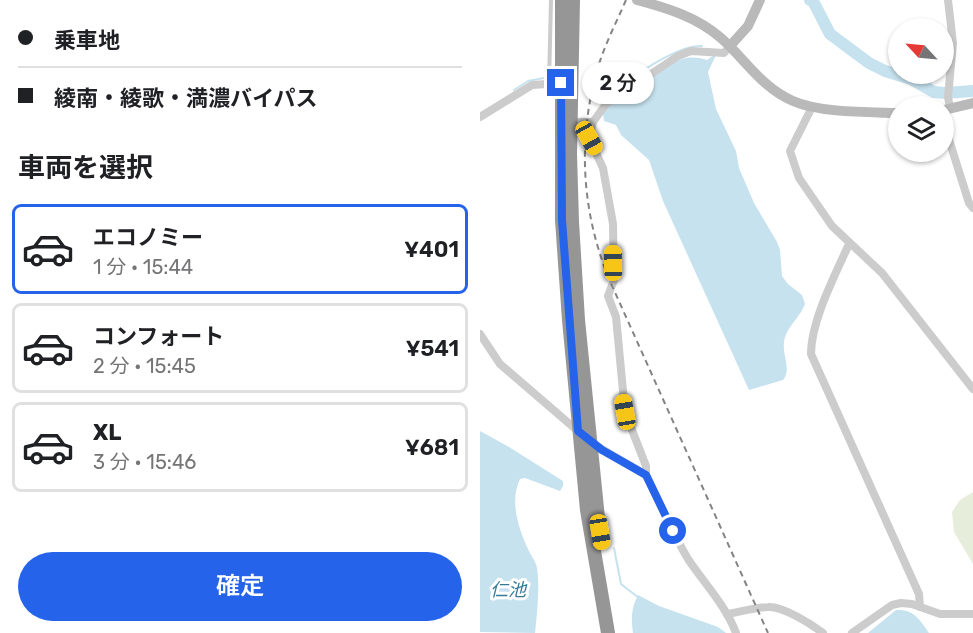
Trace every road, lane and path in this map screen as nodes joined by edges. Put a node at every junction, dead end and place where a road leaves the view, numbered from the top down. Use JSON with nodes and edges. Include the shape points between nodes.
{"nodes":[{"id":1,"x":551,"y":0,"type":"edge"},
{"id":2,"x":562,"y":0,"type":"edge"},
{"id":3,"x":573,"y":0,"type":"edge"},
{"id":4,"x":637,"y":0,"type":"edge"},
{"id":5,"x":760,"y":0,"type":"edge"},
{"id":6,"x":948,"y":0,"type":"edge"},
{"id":7,"x":730,"y":46,"type":"junction"},
{"id":8,"x":555,"y":83,"type":"junction"},
{"id":9,"x":948,"y":96,"type":"edge"},
{"id":10,"x":954,"y":102,"type":"edge"},
{"id":11,"x":973,"y":104,"type":"edge"},
{"id":12,"x":812,"y":107,"type":"junction"},
{"id":13,"x":888,"y":112,"type":"edge"},
{"id":14,"x":480,"y":117,"type":"edge"},
{"id":15,"x":571,"y":122,"type":"junction"},
{"id":16,"x":593,"y":122,"type":"junction"},
{"id":17,"x":954,"y":155,"type":"edge"},
{"id":18,"x":973,"y":208,"type":"edge"},
{"id":19,"x":849,"y":244,"type":"junction"},
{"id":20,"x":480,"y":334,"type":"edge"},
{"id":21,"x":973,"y":389,"type":"edge"},
{"id":22,"x":578,"y":431,"type":"junction"},
{"id":23,"x":590,"y":442,"type":"junction"},
{"id":24,"x":646,"y":475,"type":"junction"},
{"id":25,"x":920,"y":607,"type":"junction"},
{"id":26,"x":726,"y":614,"type":"junction"},
{"id":27,"x":973,"y":614,"type":"edge"},
{"id":28,"x":608,"y":633,"type":"edge"},
{"id":29,"x":617,"y":633,"type":"edge"},
{"id":30,"x":736,"y":633,"type":"edge"},
{"id":31,"x":823,"y":633,"type":"edge"},
{"id":32,"x":852,"y":633,"type":"edge"}],
"edges":[{"from":1,"to":8,"type":"lane"},
{"from":2,"to":8,"type":"highway"},
{"from":3,"to":15,"type":"highway"},
{"from":4,"to":7,"type":"street","via":[[693,19]]},
{"from":5,"to":7,"type":"street","via":[[748,26]]},
{"from":6,"to":9,"type":"street","via":[[953,43]]},
{"from":7,"to":12,"type":"street","via":[[772,89]]},
{"from":7,"to":16,"type":"street","via":[[724,53],[691,51],[678,56],[606,104]]},
{"from":8,"to":14,"type":"street","via":[[528,87]]},
{"from":8,"to":22,"type":"highway"},
{"from":10,"to":11,"type":"street"},
{"from":12,"to":13,"type":"street"},
{"from":12,"to":19,"type":"street","via":[[790,156],[799,178]]},
{"from":15,"to":16,"type":"street"},
{"from":15,"to":23,"type":"highway","via":[[573,232]]},
{"from":16,"to":24,"type":"street","via":[[588,135],[603,168],[613,224],[614,280],[608,296],[616,317],[623,400]]},
{"from":17,"to":18,"type":"street"},
{"from":19,"to":21,"type":"street","via":[[882,273]]},
{"from":19,"to":25,"type":"street","via":[[811,338],[811,354],[919,594]]},
{"from":20,"to":22,"type":"street","via":[[500,364]]},
{"from":22,"to":23,"type":"street"},
{"from":22,"to":28,"type":"highway"},
{"from":23,"to":24,"type":"street"},
{"from":23,"to":29,"type":"highway"},
{"from":24,"to":26,"type":"street","via":[[688,558]]},
{"from":25,"to":27,"type":"street","via":[[940,614]]},
{"from":25,"to":32,"type":"street","via":[[892,605]]},
{"from":26,"to":30,"type":"street"},
{"from":26,"to":31,"type":"street","via":[[779,608]]}]}
